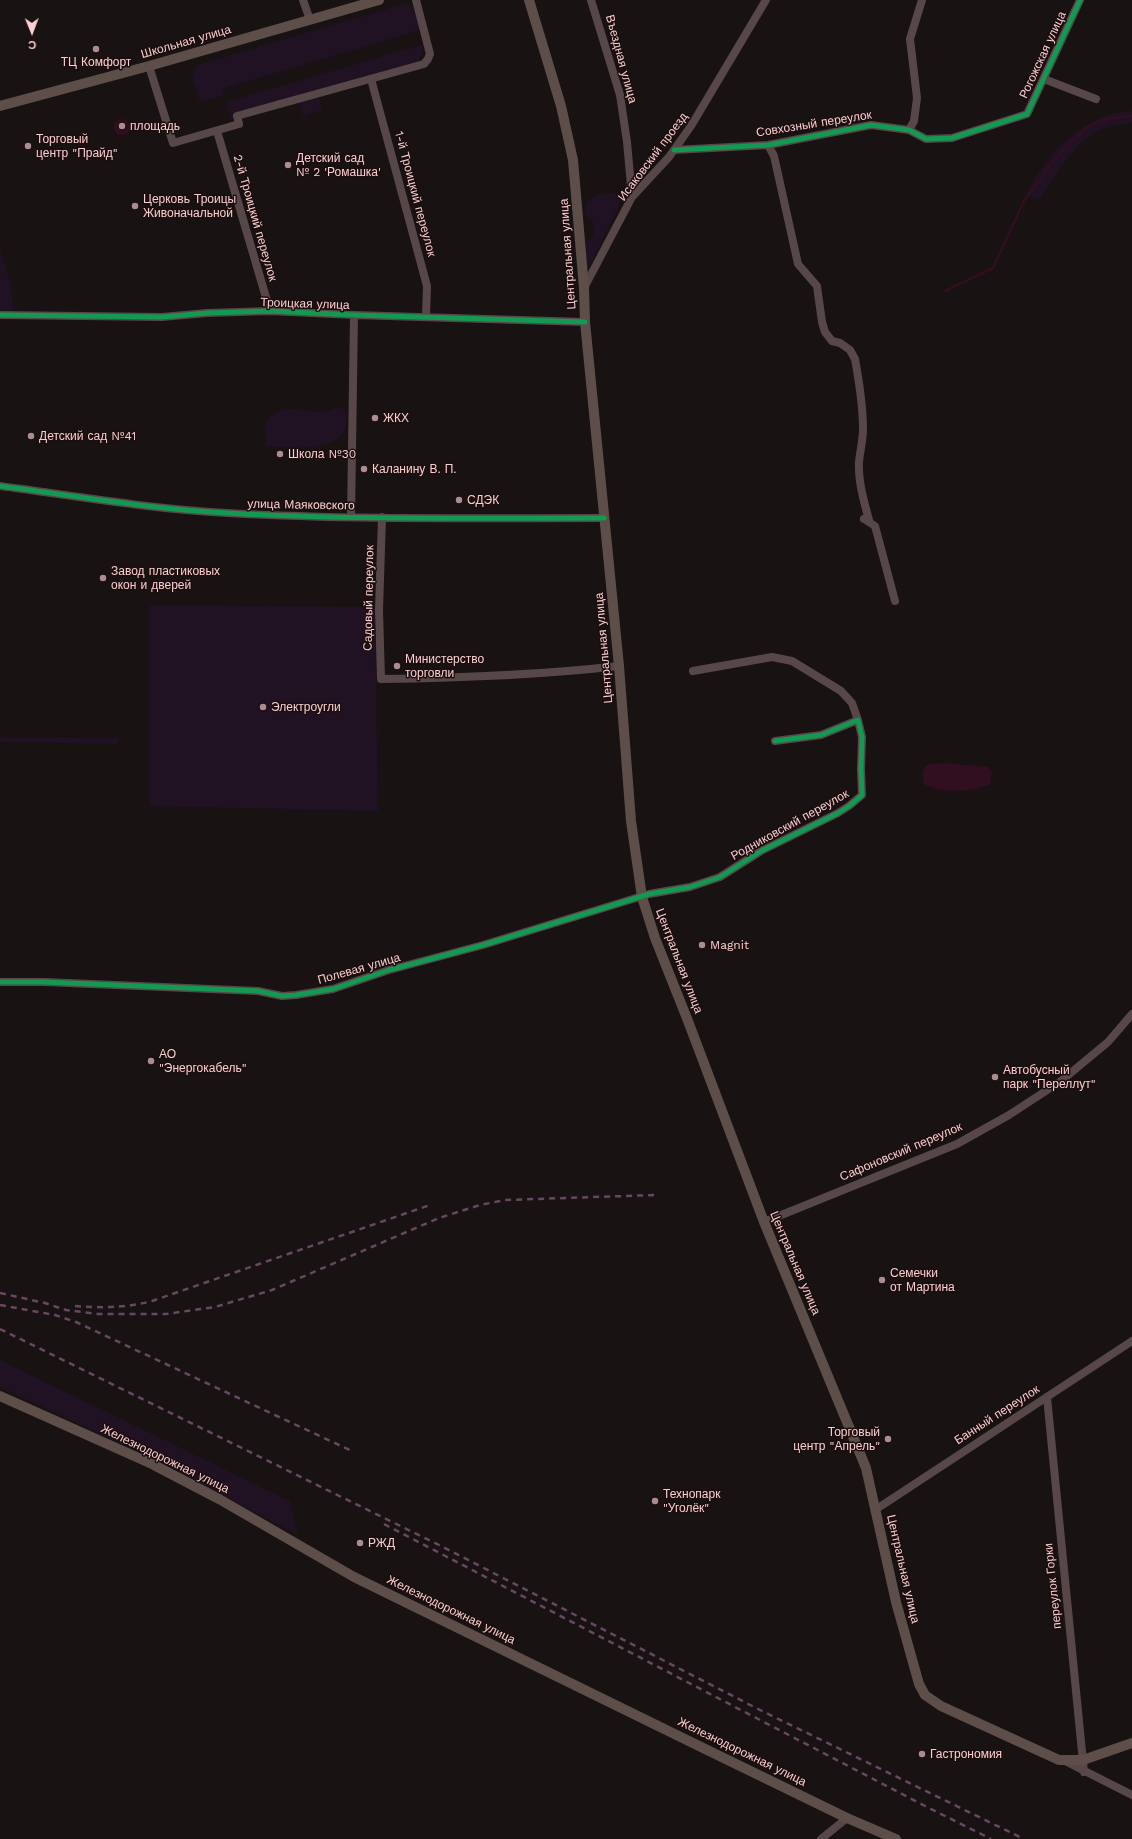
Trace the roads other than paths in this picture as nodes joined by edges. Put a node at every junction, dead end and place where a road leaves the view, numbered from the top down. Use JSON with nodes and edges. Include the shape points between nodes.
{"nodes":[{"id":1,"x":303,"y":0,"type":"edge"},
{"id":2,"x":379,"y":0,"type":"edge"},
{"id":3,"x":416,"y":0,"type":"edge"},
{"id":4,"x":529,"y":0,"type":"edge"},
{"id":5,"x":591,"y":0,"type":"edge"},
{"id":6,"x":766,"y":0,"type":"edge"},
{"id":7,"x":922,"y":0,"type":"edge"},
{"id":8,"x":1080,"y":0,"type":"edge"},
{"id":9,"x":310,"y":20,"type":"junction"},
{"id":10,"x":149,"y":66,"type":"junction"},
{"id":11,"x":371,"y":79,"type":"junction"},
{"id":12,"x":1044,"y":79,"type":"junction"},
{"id":13,"x":1096,"y":99,"type":"dead end"},
{"id":14,"x":0,"y":106,"type":"edge"},
{"id":15,"x":908,"y":130,"type":"junction"},
{"id":16,"x":217,"y":131,"type":"junction"},
{"id":17,"x":768,"y":144,"type":"junction"},
{"id":18,"x":674,"y":150,"type":"junction"},
{"id":19,"x":632,"y":197,"type":"junction"},
{"id":20,"x":584,"y":288,"type":"junction"},
{"id":21,"x":270,"y":311,"type":"junction"},
{"id":22,"x":0,"y":315,"type":"edge"},
{"id":23,"x":354,"y":316,"type":"junction"},
{"id":24,"x":426,"y":317,"type":"junction"},
{"id":25,"x":585,"y":322,"type":"junction"},
{"id":26,"x":0,"y":486,"type":"edge"},
{"id":27,"x":351,"y":516,"type":"junction"},
{"id":28,"x":382,"y":516,"type":"junction"},
{"id":29,"x":604,"y":518,"type":"junction"},
{"id":30,"x":895,"y":600,"type":"dead end"},
{"id":31,"x":619,"y":666,"type":"junction"},
{"id":32,"x":693,"y":671,"type":"dead end"},
{"id":33,"x":858,"y":720,"type":"junction"},
{"id":34,"x":775,"y":741,"type":"dead end"},
{"id":35,"x":642,"y":897,"type":"junction"},
{"id":36,"x":0,"y":982,"type":"edge"},
{"id":37,"x":1132,"y":1014,"type":"edge"},
{"id":38,"x":764,"y":1222,"type":"junction"},
{"id":39,"x":1132,"y":1341,"type":"edge"},
{"id":40,"x":0,"y":1396,"type":"edge"},
{"id":41,"x":1046,"y":1397,"type":"junction"},
{"id":42,"x":875,"y":1510,"type":"junction"},
{"id":43,"x":1132,"y":1743,"type":"edge"},
{"id":44,"x":1083,"y":1760,"type":"junction"},
{"id":45,"x":1065,"y":1761,"type":"junction"},
{"id":46,"x":1084,"y":1772,"type":"junction"},
{"id":47,"x":1132,"y":1795,"type":"edge"},
{"id":48,"x":847,"y":1818,"type":"junction"},
{"id":49,"x":821,"y":1839,"type":"edge"},
{"id":50,"x":896,"y":1839,"type":"edge"}],
"edges":[{"from":1,"to":9,"type":"street"},
{"from":2,"to":9,"type":"main road","name":"Школьная улица"},
{"from":3,"to":11,"type":"street","via":[[430,54],[428,59],[418,66]]},
{"from":4,"to":20,"type":"main road","name":"Центральная улица","via":[[570,144],[577,189]]},
{"from":5,"to":19,"type":"street","name":"Въездная улица","via":[[619,90]]},
{"from":6,"to":18,"type":"street","name":"Исаковский проезд"},
{"from":7,"to":15,"type":"street","via":[[910,39],[917,98],[914,121]]},
{"from":8,"to":12,"type":"street","name":"Рогожская улица"},
{"from":9,"to":10,"type":"main road","name":"Школьная улица"},
{"from":10,"to":14,"type":"main road","name":"Школьная улица"},
{"from":10,"to":16,"type":"street","via":[[173,143]]},
{"from":11,"to":16,"type":"street","via":[[237,116],[240,124]]},
{"from":11,"to":24,"type":"street","name":"1-й Троицкий переулок","via":[[427,286]]},
{"from":12,"to":13,"type":"street"},
{"from":12,"to":15,"type":"street","name":"Рогожская улица","via":[[1027,114],[952,138],[926,139]]},
{"from":15,"to":17,"type":"street","name":"Совхозный переулок","via":[[870,125]]},
{"from":16,"to":21,"type":"street","name":"2-й Троицкий переулок"},
{"from":17,"to":18,"type":"street","name":"Совхозный переулок"},
{"from":17,"to":30,"type":"street","via":[[774,156],[798,264],[817,286],[825,332],[832,341],[850,350],[854,359],[863,427],[860,475],[869,520],[864,518],[875,526]]},
{"from":18,"to":19,"type":"street","name":"Исаковский проезд"},
{"from":19,"to":20,"type":"street","name":"Исаковский проезд"},
{"from":20,"to":25,"type":"main road","name":"Центральная улица"},
{"from":21,"to":22,"type":"street","name":"Троицкая улица","via":[[162,317]]},
{"from":21,"to":23,"type":"street","name":"Троицкая улица"},
{"from":23,"to":24,"type":"street","name":"Троицкая улица"},
{"from":23,"to":27,"type":"street"},
{"from":24,"to":25,"type":"street","name":"Троицкая улица"},
{"from":25,"to":29,"type":"main road","name":"Центральная улица"},
{"from":26,"to":27,"type":"street","name":"улица Маяковского","via":[[201,511]]},
{"from":27,"to":28,"type":"street","name":"улица Маяковского"},
{"from":28,"to":29,"type":"street","name":"улица Маяковского"},
{"from":28,"to":31,"type":"street","name":"Садовый переулок","via":[[379,610],[381,679],[471,677]]},
{"from":29,"to":31,"type":"main road","name":"Центральная улица"},
{"from":31,"to":35,"type":"main road","name":"Центральная улица","via":[[631,821]]},
{"from":32,"to":33,"type":"street","name":"Родниковский переулок","via":[[772,657],[792,661],[841,691],[852,703]]},
{"from":33,"to":34,"type":"street","via":[[821,735]]},
{"from":33,"to":35,"type":"street","name":"Родниковский переулок","via":[[862,737],[862,795],[849,806],[761,851],[720,876]]},
{"from":35,"to":36,"type":"street","name":"Полевая улица","via":[[483,945],[389,970],[333,989],[296,995],[282,996],[250,990]]},
{"from":35,"to":38,"type":"main road","name":"Центральная улица","via":[[655,938]]},
{"from":37,"to":38,"type":"street","name":"Сафоновский переулок","via":[[1108,1042],[1061,1081],[1009,1115],[957,1144]]},
{"from":38,"to":42,"type":"main road","name":"Центральная улица","via":[[860,1454],[870,1483]]},
{"from":39,"to":41,"type":"street","name":"Банный переулок"},
{"from":40,"to":48,"type":"main road","name":"Железнодорожная улица","via":[[152,1464],[219,1499],[354,1577]]},
{"from":41,"to":42,"type":"street","name":"Банный переулок"},
{"from":41,"to":44,"type":"street","name":"переулок Горки"},
{"from":42,"to":45,"type":"main road","name":"Центральная улица","via":[[896,1602],[915,1670],[925,1695],[941,1706],[1053,1758]]},
{"from":43,"to":44,"type":"main road"},
{"from":44,"to":45,"type":"main road"},
{"from":44,"to":46,"type":"street","name":"переулок Горки"},
{"from":45,"to":46,"type":"street"},
{"from":46,"to":47,"type":"street"},
{"from":48,"to":49,"type":"street"},
{"from":48,"to":50,"type":"main road","name":"Железнодорожная улица"}]}
